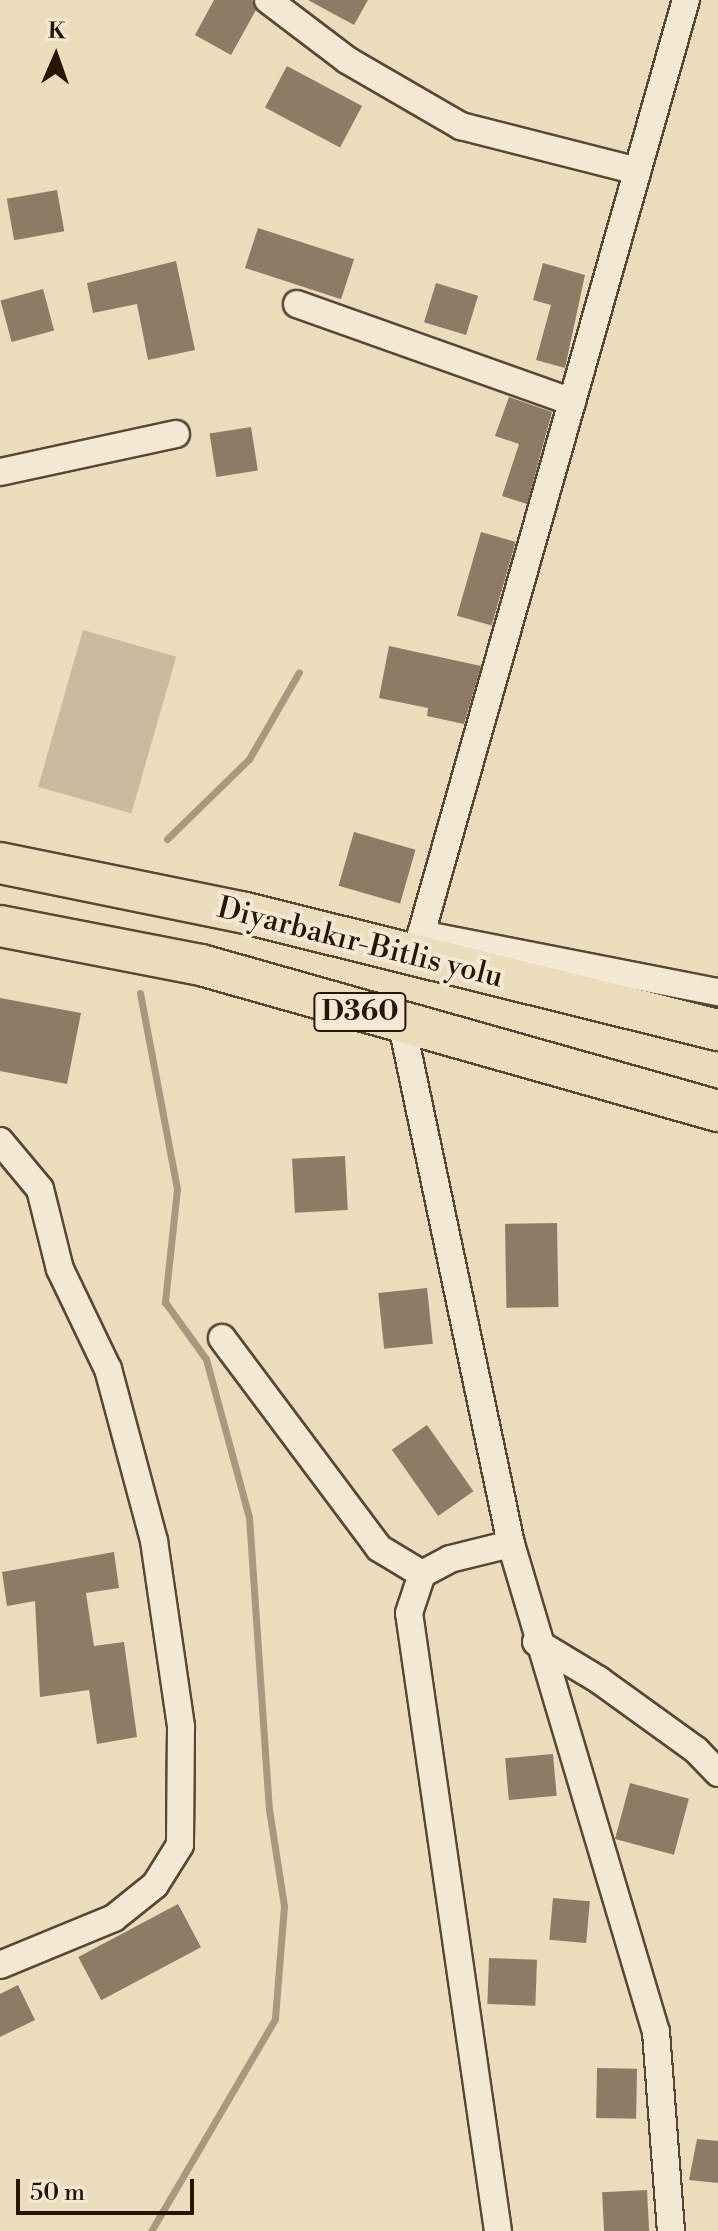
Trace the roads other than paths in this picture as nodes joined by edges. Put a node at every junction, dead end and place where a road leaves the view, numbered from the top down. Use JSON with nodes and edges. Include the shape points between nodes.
{"nodes":[{"id":1,"x":268,"y":0,"type":"edge"},
{"id":2,"x":686,"y":0,"type":"edge"},
{"id":3,"x":637,"y":171,"type":"junction"},
{"id":4,"x":297,"y":304,"type":"dead end"},
{"id":5,"x":572,"y":402,"type":"junction"},
{"id":6,"x":176,"y":434,"type":"dead end"},
{"id":7,"x":0,"y":472,"type":"edge"},
{"id":8,"x":0,"y":863,"type":"edge"},
{"id":9,"x":0,"y":926,"type":"edge"},
{"id":10,"x":418,"y":947,"type":"junction"},
{"id":11,"x":718,"y":992,"type":"edge"},
{"id":12,"x":402,"y":1025,"type":"junction"},
{"id":13,"x":718,"y":1030,"type":"edge"},
{"id":14,"x":718,"y":1111,"type":"edge"},
{"id":15,"x":0,"y":1141,"type":"edge"},
{"id":16,"x":222,"y":1338,"type":"dead end"},
{"id":17,"x":511,"y":1544,"type":"junction"},
{"id":18,"x":422,"y":1574,"type":"junction"},
{"id":19,"x":536,"y":1642,"type":"junction"},
{"id":20,"x":718,"y":1773,"type":"edge"},
{"id":21,"x":0,"y":1965,"type":"edge"},
{"id":22,"x":498,"y":2231,"type":"edge"},
{"id":23,"x":671,"y":2231,"type":"edge"}],
"edges":[{"from":1,"to":3,"type":"street","via":[[347,60],[461,126]]},
{"from":2,"to":3,"type":"street"},
{"from":3,"to":5,"type":"street"},
{"from":4,"to":5,"type":"street"},
{"from":5,"to":10,"type":"street"},
{"from":6,"to":7,"type":"street"},
{"from":8,"to":10,"type":"highway","name":"Diyarbakır-Bitlis yolu","number":"D360"},
{"from":9,"to":12,"type":"highway","name":"Diyarbakır-Bitlis yolu","number":"D360","via":[[201,965]]},
{"from":10,"to":11,"type":"street"},
{"from":10,"to":13,"type":"highway","name":"Diyarbakır-Bitlis yolu","number":"D360"},
{"from":12,"to":14,"type":"highway","name":"Diyarbakır-Bitlis yolu","number":"D360"},
{"from":12,"to":17,"type":"street"},
{"from":15,"to":21,"type":"street","via":[[40,1189],[60,1269],[108,1369],[154,1541],[181,1727],[180,1845],[155,1885],[114,1918]]},
{"from":16,"to":18,"type":"street","via":[[379,1548]]},
{"from":17,"to":18,"type":"street","via":[[450,1559]]},
{"from":17,"to":19,"type":"street"},
{"from":18,"to":22,"type":"street","via":[[409,1613],[411,1651]]},
{"from":19,"to":20,"type":"street","via":[[599,1680],[696,1750]]},
{"from":19,"to":23,"type":"street","via":[[656,2032]]}]}
